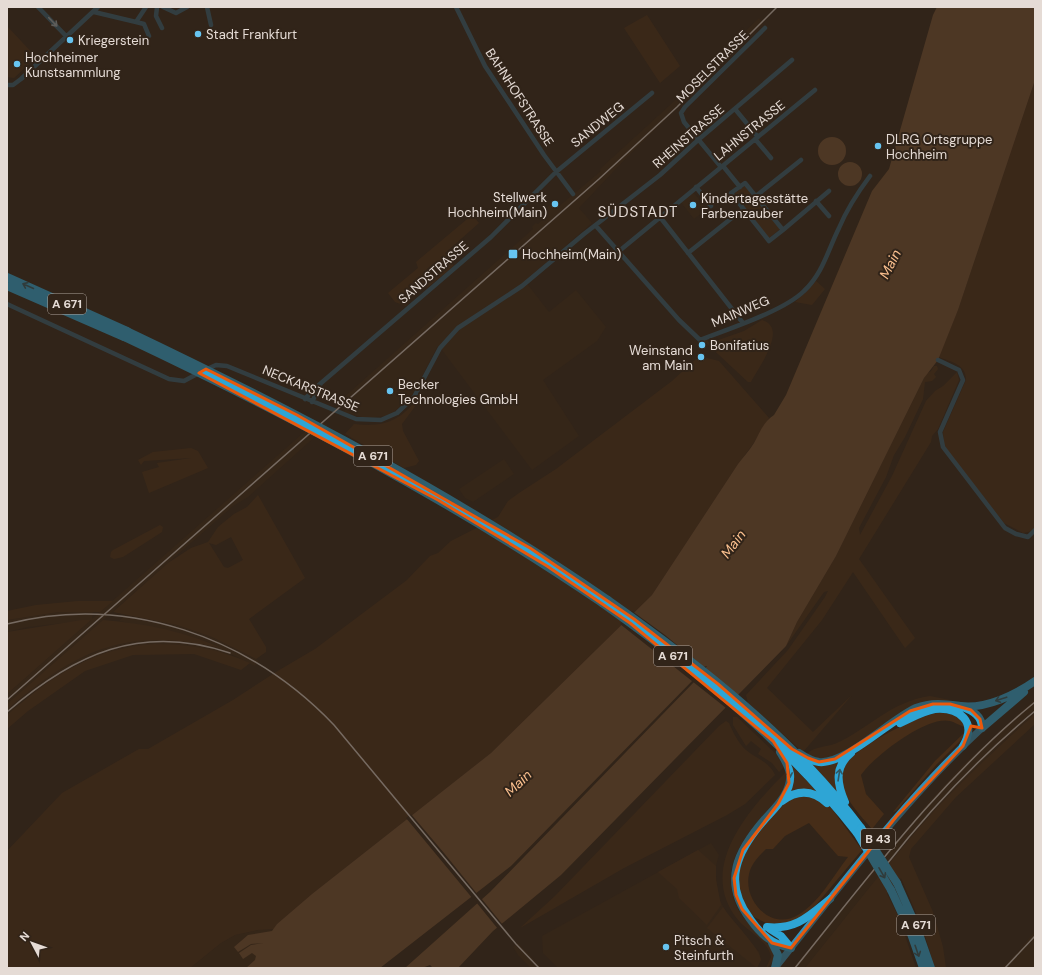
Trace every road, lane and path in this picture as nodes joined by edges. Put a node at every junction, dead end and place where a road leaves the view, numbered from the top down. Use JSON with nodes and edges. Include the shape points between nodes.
{"nodes":[{"id":1,"x":38,"y":7,"type":"edge"},
{"id":2,"x":98,"y":7,"type":"edge"},
{"id":3,"x":146,"y":7,"type":"edge"},
{"id":4,"x":157,"y":7,"type":"edge"},
{"id":5,"x":163,"y":7,"type":"edge"},
{"id":6,"x":186,"y":7,"type":"edge"},
{"id":7,"x":207,"y":7,"type":"edge"},
{"id":8,"x":456,"y":7,"type":"edge"},
{"id":9,"x":94,"y":12,"type":"junction"},
{"id":10,"x":136,"y":22,"type":"junction"},
{"id":11,"x":211,"y":25,"type":"dead end"},
{"id":12,"x":162,"y":28,"type":"dead end"},
{"id":13,"x":765,"y":28,"type":"dead end"},
{"id":14,"x":149,"y":36,"type":"dead end"},
{"id":15,"x":67,"y":37,"type":"junction"},
{"id":16,"x":792,"y":60,"type":"dead end"},
{"id":17,"x":7,"y":85,"type":"edge"},
{"id":18,"x":815,"y":90,"type":"dead end"},
{"id":19,"x":652,"y":92,"type":"dead end"},
{"id":20,"x":735,"y":109,"type":"junction"},
{"id":21,"x":756,"y":138,"type":"junction"},
{"id":22,"x":698,"y":140,"type":"junction"},
{"id":23,"x":771,"y":158,"type":"dead end"},
{"id":24,"x":801,"y":160,"type":"dead end"},
{"id":25,"x":722,"y":166,"type":"junction"},
{"id":26,"x":556,"y":172,"type":"junction"},
{"id":27,"x":870,"y":176,"type":"dead end"},
{"id":28,"x":696,"y":187,"type":"junction"},
{"id":29,"x":740,"y":187,"type":"junction"},
{"id":30,"x":829,"y":191,"type":"dead end"},
{"id":31,"x":573,"y":194,"type":"dead end"},
{"id":32,"x":756,"y":196,"type":"junction"},
{"id":33,"x":816,"y":201,"type":"junction"},
{"id":34,"x":711,"y":206,"type":"dead end"},
{"id":35,"x":743,"y":209,"type":"junction"},
{"id":36,"x":829,"y":216,"type":"dead end"},
{"id":37,"x":660,"y":217,"type":"junction"},
{"id":38,"x":596,"y":226,"type":"junction"},
{"id":39,"x":783,"y":230,"type":"junction"},
{"id":40,"x":618,"y":252,"type":"junction"},
{"id":41,"x":688,"y":253,"type":"junction"},
{"id":42,"x":7,"y":277,"type":"edge"},
{"id":43,"x":7,"y":286,"type":"edge"},
{"id":44,"x":7,"y":304,"type":"edge"},
{"id":45,"x":743,"y":323,"type":"junction"},
{"id":46,"x":126,"y":334,"type":"junction"},
{"id":47,"x":938,"y":360,"type":"dead end"},
{"id":48,"x":320,"y":384,"type":"junction"},
{"id":49,"x":306,"y":399,"type":"junction"},
{"id":50,"x":312,"y":402,"type":"junction"},
{"id":51,"x":1035,"y":530,"type":"edge"},
{"id":52,"x":1034,"y":684,"type":"edge"},
{"id":53,"x":962,"y":706,"type":"junction"},
{"id":54,"x":743,"y":710,"type":"junction"},
{"id":55,"x":966,"y":720,"type":"junction"},
{"id":56,"x":982,"y":728,"type":"junction"},
{"id":57,"x":773,"y":741,"type":"junction"},
{"id":58,"x":963,"y":746,"type":"junction"},
{"id":59,"x":792,"y":749,"type":"junction"},
{"id":60,"x":778,"y":804,"type":"junction"},
{"id":61,"x":846,"y":814,"type":"junction"},
{"id":62,"x":859,"y":830,"type":"junction"},
{"id":63,"x":830,"y":899,"type":"junction"},
{"id":64,"x":748,"y":917,"type":"junction"},
{"id":65,"x":767,"y":927,"type":"junction"},
{"id":66,"x":772,"y":943,"type":"junction"},
{"id":67,"x":791,"y":948,"type":"junction"},
{"id":68,"x":775,"y":968,"type":"edge"},
{"id":69,"x":922,"y":968,"type":"edge"},
{"id":70,"x":931,"y":968,"type":"edge"}],
"edges":[{"from":1,"to":15,"type":"street","one_way":true},
{"from":2,"to":9,"type":"street"},
{"from":3,"to":10,"type":"street"},
{"from":4,"to":12,"type":"street","via":[[156,16]]},
{"from":5,"to":6,"type":"street","via":[[176,13]]},
{"from":7,"to":11,"type":"street"},
{"from":8,"to":26,"type":"street","name":"BAHNHOFSTRASSE","via":[[484,66]]},
{"from":9,"to":10,"type":"street"},
{"from":9,"to":15,"type":"street"},
{"from":10,"to":14,"type":"street","via":[[144,24]]},
{"from":13,"to":22,"type":"street","name":"MOSELSTRASSE","via":[[682,110],[682,118]]},
{"from":15,"to":17,"type":"street","via":[[15,83]]},
{"from":16,"to":20,"type":"street","name":"RHEINSTRASSE"},
{"from":18,"to":21,"type":"street","name":"LAHNSTRASSE"},
{"from":19,"to":26,"type":"street","name":"SANDWEG"},
{"from":20,"to":21,"type":"street"},
{"from":20,"to":22,"type":"street","name":"RHEINSTRASSE"},
{"from":21,"to":23,"type":"street"},
{"from":21,"to":25,"type":"street","name":"LAHNSTRASSE"},
{"from":22,"to":25,"type":"street","name":"MOSELSTRASSE"},
{"from":22,"to":38,"type":"street","name":"RHEINSTRASSE","via":[[660,175]]},
{"from":24,"to":32,"type":"street"},
{"from":25,"to":28,"type":"street","name":"LAHNSTRASSE"},
{"from":25,"to":29,"type":"street","name":"MOSELSTRASSE"},
{"from":26,"to":31,"type":"street","name":"BAHNHOFSTRASSE"},
{"from":26,"to":48,"type":"street","name":"SANDSTRASSE","via":[[491,237]]},
{"from":27,"to":45,"type":"street","name":"MAINWEG","via":[[842,221],[825,262],[806,290],[795,299]]},
{"from":28,"to":34,"type":"street"},
{"from":28,"to":37,"type":"street","name":"LAHNSTRASSE"},
{"from":29,"to":32,"type":"street","via":[[745,183]]},
{"from":29,"to":35,"type":"street","via":[[731,193]]},
{"from":30,"to":33,"type":"street"},
{"from":32,"to":39,"type":"street"},
{"from":33,"to":36,"type":"street"},
{"from":33,"to":39,"type":"street"},
{"from":35,"to":39,"type":"street","via":[[769,241]]},
{"from":35,"to":41,"type":"street"},
{"from":37,"to":40,"type":"street","name":"LAHNSTRASSE"},
{"from":37,"to":41,"type":"street"},
{"from":38,"to":40,"type":"street","name":"MAINWEG"},
{"from":38,"to":50,"type":"street","name":"NECKARSTRASSE","via":[[517,290],[464,323],[453,333],[437,354],[414,397],[397,414],[381,420],[364,421]]},
{"from":40,"to":45,"type":"street","name":"MAINWEG","via":[[700,340]]},
{"from":41,"to":45,"type":"street"},
{"from":46,"to":42,"type":"highway","number":"A 671","one_way":true},
{"from":43,"to":46,"type":"highway","number":"A 671"},
{"from":44,"to":49,"type":"street","name":"NECKARSTRASSE","via":[[169,379],[184,381],[212,366],[223,365]]},
{"from":46,"to":54,"type":"highway","number":"A 671","bridge":true,"via":[[411,484],[493,532],[554,570],[630,623]]},
{"from":47,"to":51,"type":"street","via":[[959,370],[963,380],[940,432],[943,447],[1005,528],[1028,537]]},
{"from":48,"to":49,"type":"street","name":"SANDSTRASSE"},
{"from":48,"to":50,"type":"street","name":"SANDSTRASSE"},
{"from":49,"to":50,"type":"street","name":"NECKARSTRASSE"},
{"from":52,"to":53,"type":"highway","one_way":true,"via":[[1004,698]]},
{"from":52,"to":56,"type":"highway","number":"B 43"},
{"from":53,"to":56,"type":"highway","via":[[977,715]]},
{"from":53,"to":59,"type":"highway","via":[[938,703],[915,709],[843,755],[828,761],[813,760]]},
{"from":54,"to":57,"type":"highway","number":"A 671"},
{"from":54,"to":59,"type":"highway","number":"A 671"},
{"from":55,"to":56,"type":"highway"},
{"from":55,"to":58,"type":"highway","via":[[970,730]]},
{"from":61,"to":55,"type":"highway","one_way":true,"via":[[838,781],[841,765],[850,755],[894,726],[926,711],[949,710]]},
{"from":56,"to":58,"type":"main road","number":"B 43"},
{"from":57,"to":60,"type":"highway","one_way":true,"via":[[786,763],[790,776]]},
{"from":57,"to":61,"type":"highway","number":"A 671"},
{"from":58,"to":63,"type":"main road","number":"B 43","via":[[896,817]]},
{"from":59,"to":61,"type":"highway","number":"A 671"},
{"from":60,"to":61,"type":"highway","via":[[796,793],[810,792]]},
{"from":60,"to":64,"type":"highway","via":[[748,841],[736,868],[736,895]]},
{"from":61,"to":62,"type":"highway","number":"A 671"},
{"from":62,"to":69,"type":"highway","number":"A 671","one_way":true,"bridge":true,"via":[[891,890],[910,932]]},
{"from":62,"to":70,"type":"highway","number":"A 671","bridge":true,"via":[[897,883]]},
{"from":63,"to":65,"type":"highway","via":[[794,925]]},
{"from":63,"to":67,"type":"main road","number":"B 43"},
{"from":64,"to":65,"type":"highway"},
{"from":64,"to":66,"type":"highway"},
{"from":65,"to":67,"type":"highway","via":[[782,936]]},
{"from":66,"to":67,"type":"highway"},
{"from":66,"to":68,"type":"highway","via":[[778,955]]},
{"from":67,"to":68,"type":"main road","number":"B 43"}]}
